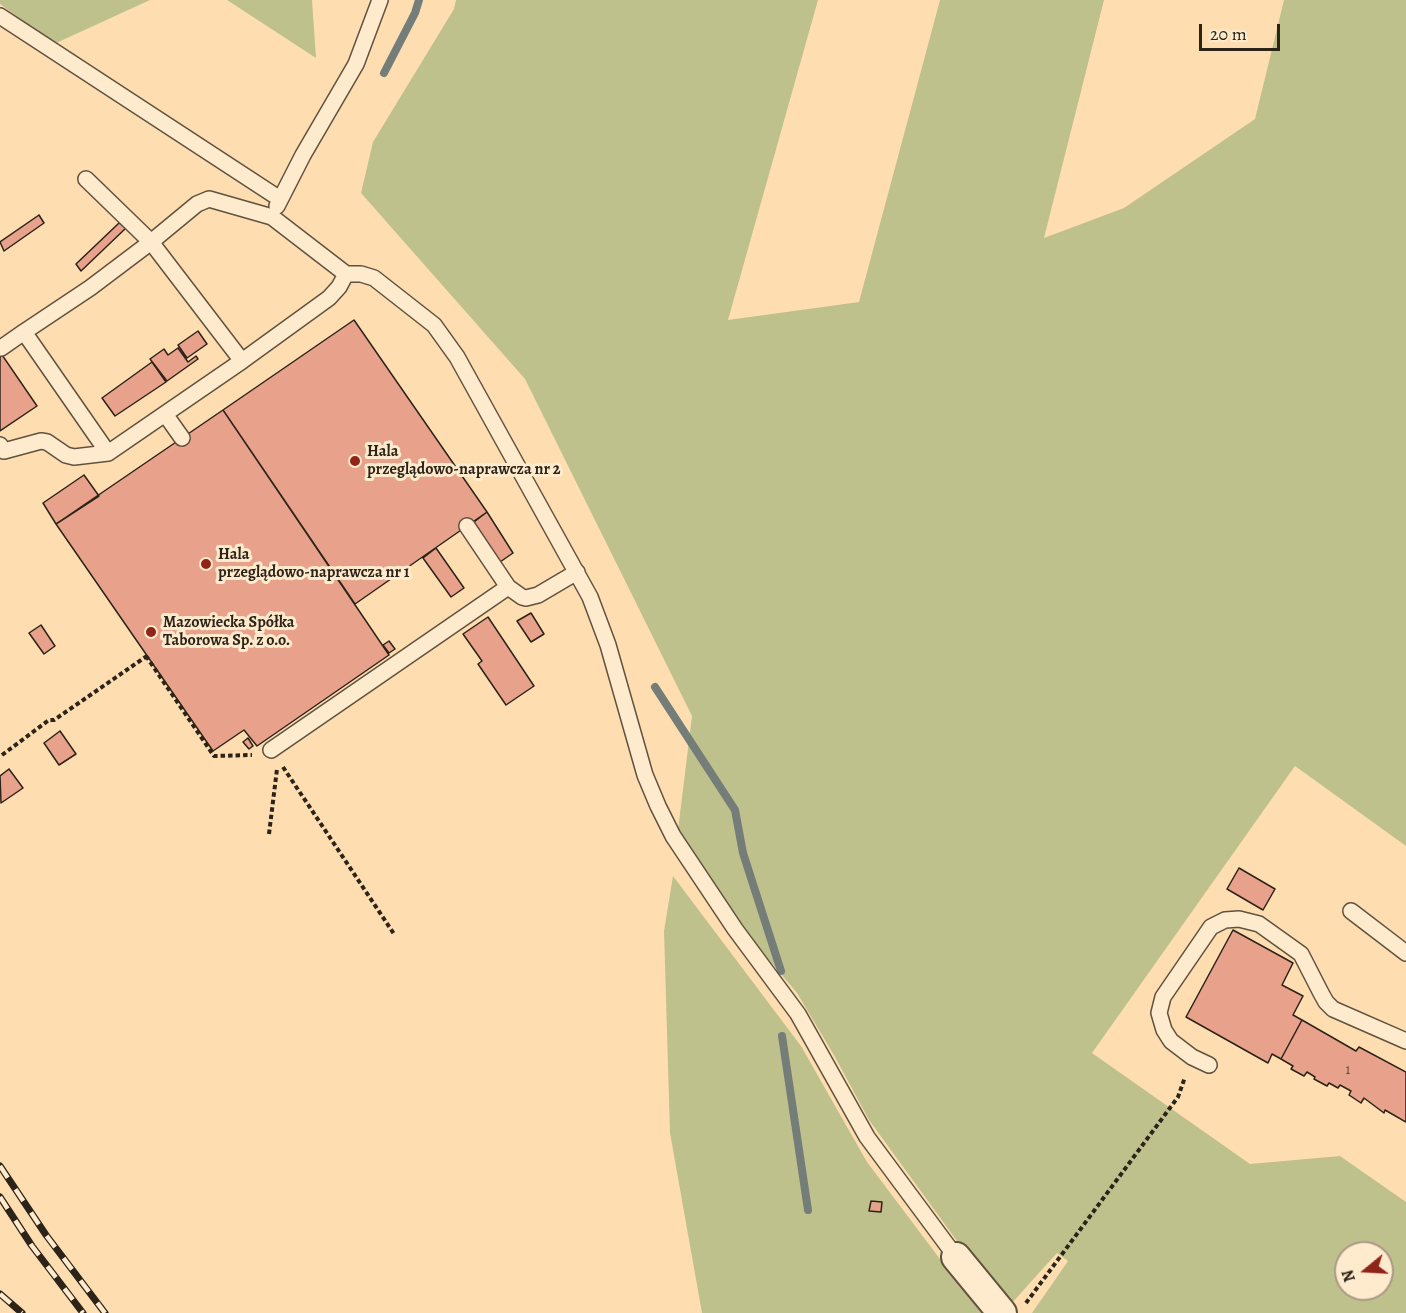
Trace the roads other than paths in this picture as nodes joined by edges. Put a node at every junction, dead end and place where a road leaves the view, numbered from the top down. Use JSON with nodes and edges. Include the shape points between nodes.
{"nodes":[{"id":1,"x":380,"y":0,"type":"edge"},
{"id":2,"x":0,"y":16,"type":"edge"},
{"id":3,"x":86,"y":179,"type":"dead end"},
{"id":4,"x":280,"y":199,"type":"junction"},
{"id":5,"x":272,"y":217,"type":"junction"},
{"id":6,"x":151,"y":242,"type":"junction"},
{"id":7,"x":346,"y":274,"type":"junction"},
{"id":8,"x":24,"y":332,"type":"junction"},
{"id":9,"x":1,"y":348,"type":"edge"},
{"id":10,"x":242,"y":361,"type":"junction"},
{"id":11,"x":165,"y":414,"type":"junction"},
{"id":12,"x":182,"y":438,"type":"dead end"},
{"id":13,"x":0,"y":445,"type":"edge"},
{"id":14,"x":108,"y":453,"type":"junction"},
{"id":15,"x":467,"y":526,"type":"dead end"},
{"id":16,"x":577,"y":572,"type":"junction"},
{"id":17,"x":508,"y":587,"type":"junction"},
{"id":18,"x":272,"y":750,"type":"road end"},
{"id":19,"x":1350,"y":911,"type":"dead end"},
{"id":20,"x":1406,"y":953,"type":"edge"},
{"id":21,"x":1406,"y":1041,"type":"edge"},
{"id":22,"x":1209,"y":1065,"type":"dead end"},
{"id":23,"x":956,"y":1257,"type":"joint"},
{"id":24,"x":1014,"y":1308,"type":"edge"}],
"edges":[{"from":1,"to":4,"type":"lane","via":[[356,64]]},
{"from":2,"to":4,"type":"lane"},
{"from":3,"to":6,"type":"lane"},
{"from":4,"to":5,"type":"lane"},
{"from":5,"to":6,"type":"lane","via":[[209,199],[197,204]]},
{"from":5,"to":7,"type":"lane"},
{"from":6,"to":8,"type":"lane"},
{"from":6,"to":10,"type":"lane"},
{"from":7,"to":10,"type":"lane","via":[[329,298]]},
{"from":7,"to":16,"type":"lane","via":[[374,278],[434,325],[445,339]]},
{"from":8,"to":9,"type":"lane"},
{"from":8,"to":14,"type":"lane"},
{"from":10,"to":11,"type":"lane"},
{"from":11,"to":12,"type":"lane"},
{"from":11,"to":14,"type":"lane"},
{"from":13,"to":14,"type":"lane","via":[[4,451],[41,441],[74,457]]},
{"from":15,"to":17,"type":"lane"},
{"from":16,"to":17,"type":"lane","via":[[530,598]]},
{"from":16,"to":23,"type":"lane","via":[[605,638],[645,775],[673,836],[798,1014],[867,1137]]},
{"from":17,"to":18,"type":"lane"},
{"from":19,"to":20,"type":"lane"},
{"from":21,"to":22,"type":"lane","via":[[1333,1009],[1301,954],[1259,924],[1232,919],[1211,927],[1163,997],[1159,1013],[1171,1041]]},
{"from":23,"to":24,"type":"street"}]}
